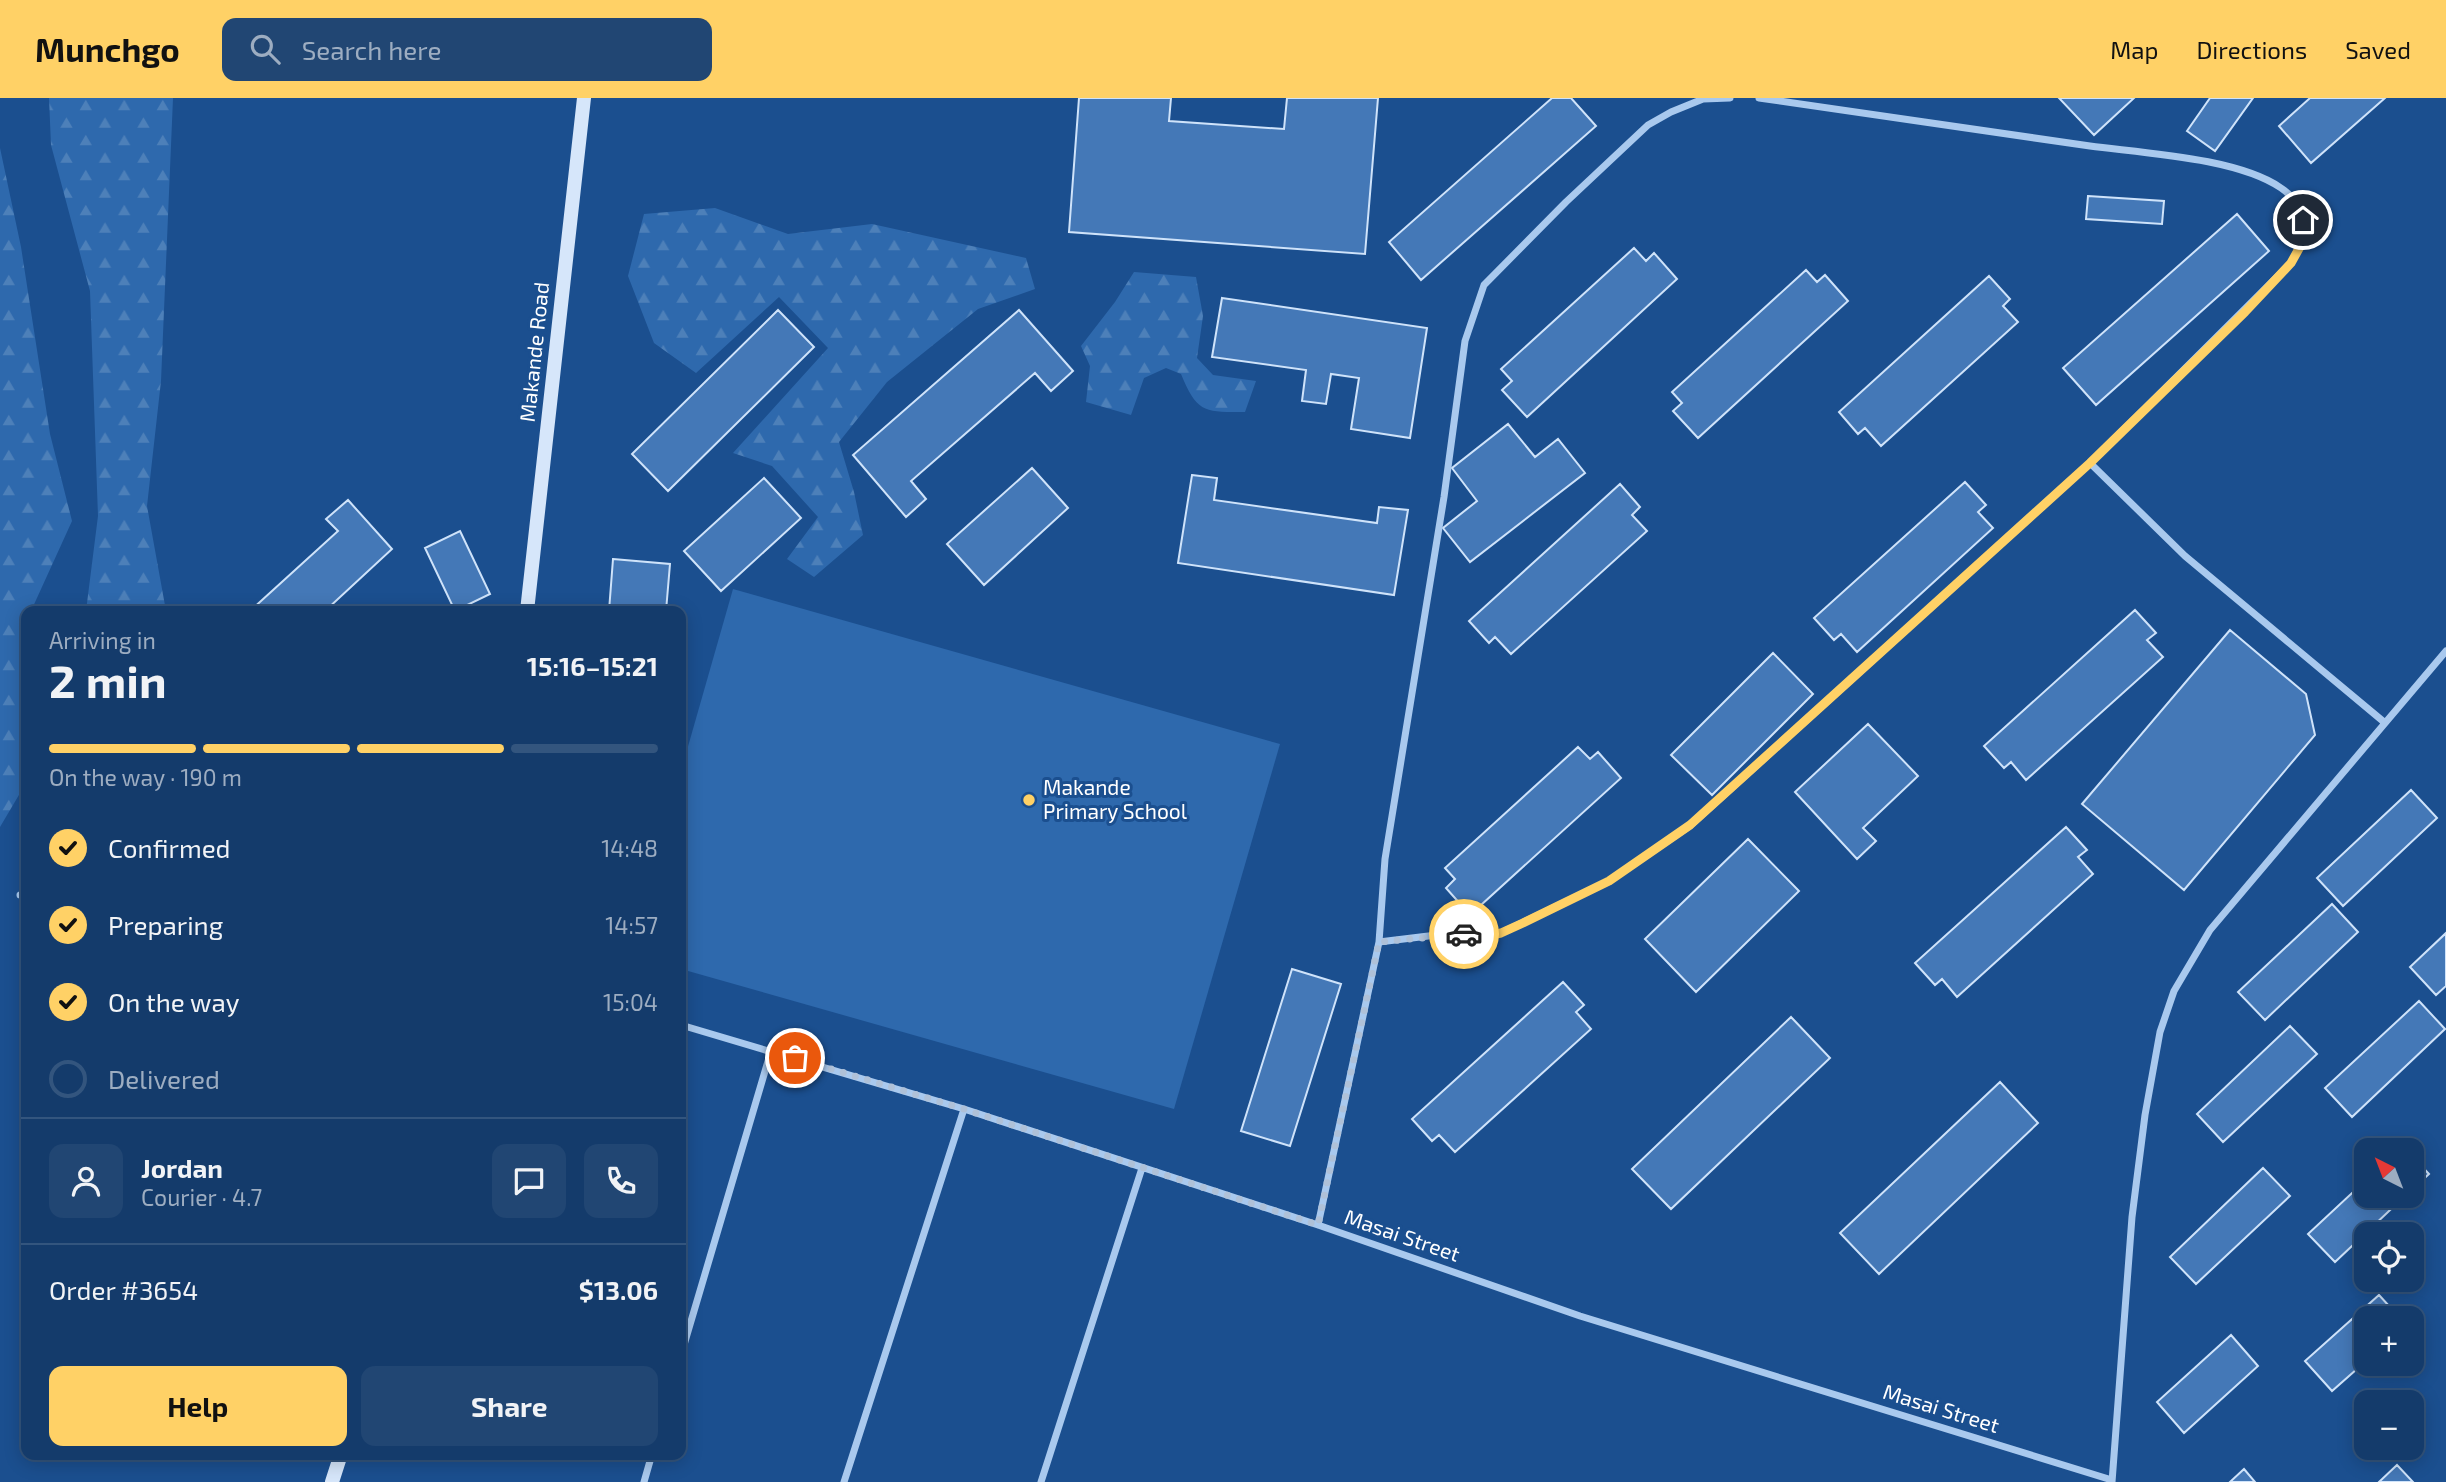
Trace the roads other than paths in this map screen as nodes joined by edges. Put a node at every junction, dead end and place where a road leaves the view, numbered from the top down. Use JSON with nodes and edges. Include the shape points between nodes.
{"nodes":[{"id":1,"x":583,"y":98,"type":"edge"},
{"id":2,"x":1730,"y":98,"type":"edge"},
{"id":3,"x":1759,"y":98,"type":"edge"},
{"id":4,"x":2090,"y":463,"type":"junction"},
{"id":5,"x":528,"y":606,"type":"edge"},
{"id":6,"x":2446,"y":651,"type":"edge"},
{"id":7,"x":2384,"y":722,"type":"junction"},
{"id":8,"x":1379,"y":942,"type":"junction"},
{"id":9,"x":686,"y":1026,"type":"edge"},
{"id":10,"x":771,"y":1051,"type":"junction"},
{"id":11,"x":964,"y":1109,"type":"junction"},
{"id":12,"x":1142,"y":1168,"type":"junction"},
{"id":13,"x":1318,"y":1225,"type":"junction"},
{"id":14,"x":686,"y":1339,"type":"edge"},
{"id":15,"x":339,"y":1460,"type":"edge"},
{"id":16,"x":650,"y":1460,"type":"edge"},
{"id":17,"x":2112,"y":1481,"type":"edge"},
{"id":18,"x":332,"y":1482,"type":"edge"},
{"id":19,"x":644,"y":1482,"type":"edge"},
{"id":20,"x":844,"y":1482,"type":"edge"},
{"id":21,"x":1041,"y":1482,"type":"edge"}],
"edges":[{"from":1,"to":5,"type":"main road","name":"Makande Road"},
{"from":2,"to":8,"type":"street","via":[[1703,100],[1648,125],[1485,285],[1465,341],[1385,859]]},
{"from":3,"to":4,"type":"street","via":[[2164,154],[2264,179],[2295,201],[2303,220],[2301,245],[2291,263]]},
{"from":4,"to":7,"type":"street","via":[[2185,556]]},
{"from":4,"to":8,"type":"street","via":[[1690,825],[1609,881],[1501,933],[1478,938],[1453,933]]},
{"from":6,"to":7,"type":"street"},
{"from":7,"to":17,"type":"street","via":[[2210,930],[2174,991],[2160,1032],[2133,1204]]},
{"from":8,"to":13,"type":"street"},
{"from":9,"to":10,"type":"street","name":"Masai Street"},
{"from":10,"to":11,"type":"street","name":"Masai Street"},
{"from":10,"to":14,"type":"street"},
{"from":11,"to":12,"type":"street","name":"Masai Street"},
{"from":11,"to":20,"type":"street"},
{"from":12,"to":13,"type":"street","name":"Masai Street"},
{"from":12,"to":21,"type":"street"},
{"from":13,"to":17,"type":"street","name":"Masai Street","via":[[1580,1316]]},
{"from":15,"to":18,"type":"main road"},
{"from":16,"to":19,"type":"street"}]}
